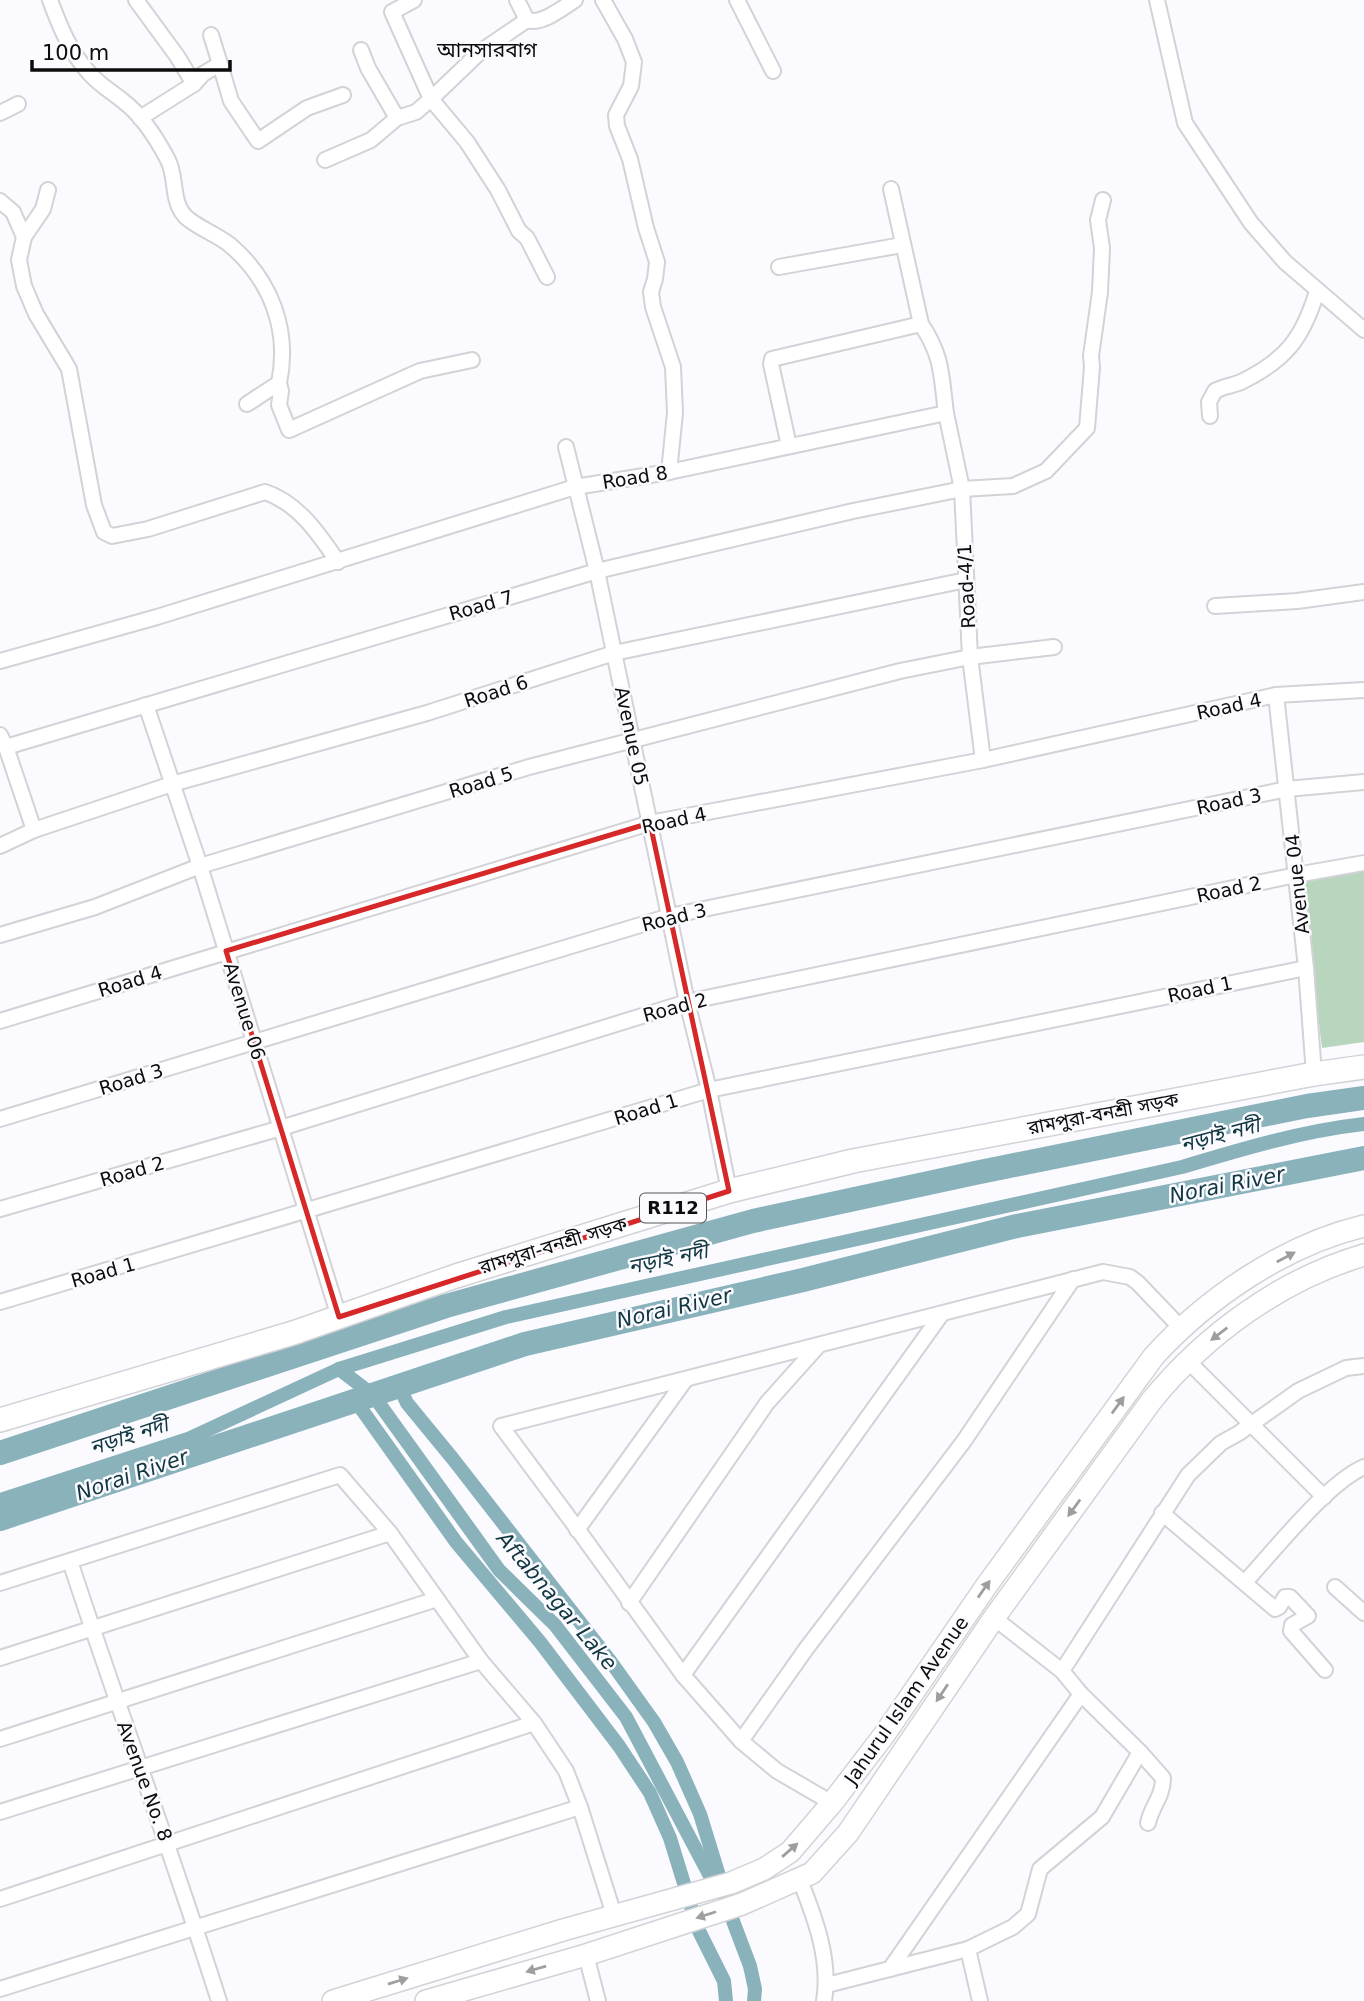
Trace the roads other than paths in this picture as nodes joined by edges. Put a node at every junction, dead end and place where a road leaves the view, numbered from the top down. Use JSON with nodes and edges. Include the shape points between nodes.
{"nodes":[{"id":1,"x":50,"y":0,"type":"edge"},
{"id":2,"x":136,"y":0,"type":"edge"},
{"id":3,"x":414,"y":0,"type":"edge"},
{"id":4,"x":517,"y":0,"type":"edge"},
{"id":5,"x":575,"y":0,"type":"edge"},
{"id":6,"x":603,"y":0,"type":"edge"},
{"id":7,"x":737,"y":0,"type":"edge"},
{"id":8,"x":1157,"y":0,"type":"edge"},
{"id":9,"x":527,"y":20,"type":"junction"},
{"id":10,"x":211,"y":35,"type":"dead end"},
{"id":11,"x":361,"y":50,"type":"dead end"},
{"id":12,"x":220,"y":64,"type":"junction"},
{"id":13,"x":773,"y":71,"type":"dead end"},
{"id":14,"x":194,"y":84,"type":"junction"},
{"id":15,"x":344,"y":95,"type":"dead end"},
{"id":16,"x":431,"y":99,"type":"junction"},
{"id":17,"x":18,"y":104,"type":"dead end"},
{"id":18,"x":0,"y":113,"type":"edge"},
{"id":19,"x":141,"y":118,"type":"junction"},
{"id":20,"x":397,"y":118,"type":"junction"},
{"id":21,"x":325,"y":160,"type":"dead end"},
{"id":22,"x":891,"y":189,"type":"dead end"},
{"id":23,"x":48,"y":190,"type":"dead end"},
{"id":24,"x":1103,"y":200,"type":"dead end"},
{"id":25,"x":0,"y":201,"type":"edge"},
{"id":26,"x":24,"y":237,"type":"junction"},
{"id":27,"x":902,"y":245,"type":"junction"},
{"id":28,"x":779,"y":267,"type":"dead end"},
{"id":29,"x":547,"y":277,"type":"dead end"},
{"id":30,"x":1317,"y":291,"type":"junction"},
{"id":31,"x":921,"y":324,"type":"junction"},
{"id":32,"x":1364,"y":330,"type":"edge"},
{"id":33,"x":472,"y":360,"type":"dead end"},
{"id":34,"x":279,"y":383,"type":"junction"},
{"id":35,"x":247,"y":404,"type":"dead end"},
{"id":36,"x":942,"y":413,"type":"junction"},
{"id":37,"x":1210,"y":416,"type":"dead end"},
{"id":38,"x":789,"y":446,"type":"junction"},
{"id":39,"x":566,"y":447,"type":"dead end"},
{"id":40,"x":669,"y":472,"type":"junction"},
{"id":41,"x":575,"y":487,"type":"junction"},
{"id":42,"x":962,"y":489,"type":"junction"},
{"id":43,"x":338,"y":562,"type":"junction"},
{"id":44,"x":597,"y":571,"type":"junction"},
{"id":45,"x":967,"y":580,"type":"junction"},
{"id":46,"x":1364,"y":593,"type":"edge"},
{"id":47,"x":1215,"y":606,"type":"dead end"},
{"id":48,"x":1055,"y":647,"type":"dead end"},
{"id":49,"x":614,"y":653,"type":"junction"},
{"id":50,"x":970,"y":657,"type":"junction"},
{"id":51,"x":0,"y":661,"type":"edge"},
{"id":52,"x":1364,"y":690,"type":"edge"},
{"id":53,"x":1276,"y":695,"type":"junction"},
{"id":54,"x":146,"y":705,"type":"junction"},
{"id":55,"x":632,"y":739,"type":"junction"},
{"id":56,"x":3,"y":741,"type":"edge"},
{"id":57,"x":983,"y":760,"type":"junction"},
{"id":58,"x":1364,"y":782,"type":"edge"},
{"id":59,"x":173,"y":784,"type":"junction"},
{"id":60,"x":1287,"y":789,"type":"junction"},
{"id":61,"x":650,"y":823,"type":"junction"},
{"id":62,"x":34,"y":831,"type":"junction"},
{"id":63,"x":0,"y":846,"type":"edge"},
{"id":64,"x":1364,"y":863,"type":"edge"},
{"id":65,"x":200,"y":866,"type":"junction"},
{"id":66,"x":1296,"y":875,"type":"junction"},
{"id":67,"x":670,"y":916,"type":"junction"},
{"id":68,"x":0,"y":935,"type":"edge"},
{"id":69,"x":226,"y":951,"type":"junction"},
{"id":70,"x":1306,"y":968,"type":"junction"},
{"id":71,"x":687,"y":1002,"type":"junction"},
{"id":72,"x":0,"y":1021,"type":"edge"},
{"id":73,"x":254,"y":1041,"type":"junction"},
{"id":74,"x":1364,"y":1067,"type":"edge"},
{"id":75,"x":1314,"y":1073,"type":"junction"},
{"id":76,"x":709,"y":1090,"type":"junction"},
{"id":77,"x":0,"y":1119,"type":"edge"},
{"id":78,"x":281,"y":1128,"type":"junction"},
{"id":79,"x":729,"y":1191,"type":"junction"},
{"id":80,"x":0,"y":1209,"type":"edge"},
{"id":81,"x":306,"y":1212,"type":"junction"},
{"id":82,"x":1364,"y":1227,"type":"edge"},
{"id":83,"x":1364,"y":1255,"type":"edge"},
{"id":84,"x":1073,"y":1279,"type":"junction"},
{"id":85,"x":0,"y":1302,"type":"edge"},
{"id":86,"x":941,"y":1315,"type":"junction"},
{"id":87,"x":339,"y":1317,"type":"junction"},
{"id":88,"x":1181,"y":1328,"type":"junction"},
{"id":89,"x":818,"y":1346,"type":"junction"},
{"id":90,"x":1187,"y":1360,"type":"junction"},
{"id":91,"x":1364,"y":1366,"type":"edge"},
{"id":92,"x":686,"y":1379,"type":"junction"},
{"id":93,"x":0,"y":1420,"type":"edge"},
{"id":94,"x":1250,"y":1423,"type":"junction"},
{"id":95,"x":1364,"y":1467,"type":"edge"},
{"id":96,"x":1324,"y":1497,"type":"junction"},
{"id":97,"x":1162,"y":1513,"type":"junction"},
{"id":98,"x":577,"y":1530,"type":"junction"},
{"id":99,"x":390,"y":1533,"type":"junction"},
{"id":100,"x":70,"y":1561,"type":"junction"},
{"id":101,"x":1245,"y":1582,"type":"junction"},
{"id":102,"x":0,"y":1583,"type":"edge"},
{"id":103,"x":1335,"y":1587,"type":"dead end"},
{"id":104,"x":437,"y":1599,"type":"junction"},
{"id":105,"x":629,"y":1603,"type":"junction"},
{"id":106,"x":1364,"y":1613,"type":"edge"},
{"id":107,"x":994,"y":1618,"type":"junction"},
{"id":108,"x":93,"y":1629,"type":"junction"},
{"id":109,"x":0,"y":1658,"type":"edge"},
{"id":110,"x":481,"y":1661,"type":"junction"},
{"id":111,"x":1325,"y":1670,"type":"dead end"},
{"id":112,"x":1062,"y":1671,"type":"junction"},
{"id":113,"x":683,"y":1675,"type":"junction"},
{"id":114,"x":1081,"y":1694,"type":"junction"},
{"id":115,"x":117,"y":1703,"type":"junction"},
{"id":116,"x":534,"y":1723,"type":"junction"},
{"id":117,"x":0,"y":1739,"type":"edge"},
{"id":118,"x":741,"y":1741,"type":"junction"},
{"id":119,"x":1140,"y":1752,"type":"junction"},
{"id":120,"x":141,"y":1767,"type":"junction"},
{"id":121,"x":832,"y":1803,"type":"junction"},
{"id":122,"x":580,"y":1807,"type":"junction"},
{"id":123,"x":0,"y":1812,"type":"edge"},
{"id":124,"x":1148,"y":1823,"type":"dead end"},
{"id":125,"x":169,"y":1845,"type":"junction"},
{"id":126,"x":800,"y":1880,"type":"junction"},
{"id":127,"x":0,"y":1899,"type":"edge"},
{"id":128,"x":614,"y":1915,"type":"junction"},
{"id":129,"x":195,"y":1928,"type":"junction"},
{"id":130,"x":968,"y":1949,"type":"junction"},
{"id":131,"x":586,"y":1955,"type":"junction"},
{"id":132,"x":890,"y":1969,"type":"junction"},
{"id":133,"x":827,"y":1985,"type":"junction"},
{"id":134,"x":0,"y":1989,"type":"edge"},
{"id":135,"x":219,"y":2001,"type":"edge"},
{"id":136,"x":333,"y":2001,"type":"edge"},
{"id":137,"x":426,"y":2001,"type":"edge"},
{"id":138,"x":598,"y":2001,"type":"edge"},
{"id":139,"x":824,"y":2001,"type":"edge"},
{"id":140,"x":980,"y":2001,"type":"edge"}],
"edges":[{"from":1,"to":19,"type":"street","via":[[64,38],[80,62]]},
{"from":2,"to":14,"type":"street"},
{"from":3,"to":16,"type":"street","via":[[392,12]]},
{"from":4,"to":9,"type":"street"},
{"from":5,"to":9,"type":"street","via":[[548,16]]},
{"from":6,"to":40,"type":"street","via":[[634,62],[631,86],[615,115],[657,262],[653,307],[673,367],[675,413]]},
{"from":7,"to":13,"type":"street"},
{"from":8,"to":30,"type":"street","via":[[1185,123],[1251,223]]},
{"from":9,"to":16,"type":"street","via":[[480,52]]},
{"from":10,"to":12,"type":"street"},
{"from":11,"to":20,"type":"street"},
{"from":12,"to":14,"type":"street"},
{"from":12,"to":15,"type":"street","via":[[231,100],[258,141],[307,108]]},
{"from":14,"to":19,"type":"street"},
{"from":16,"to":20,"type":"street","via":[[416,112]]},
{"from":16,"to":29,"type":"street","via":[[467,142]]},
{"from":17,"to":18,"type":"street"},
{"from":19,"to":34,"type":"street","via":[[168,159],[176,198],[186,217],[229,244],[272,298],[282,342]]},
{"from":20,"to":21,"type":"street","via":[[370,140]]},
{"from":22,"to":27,"type":"street","name":"Road-4/1"},
{"from":23,"to":26,"type":"street","via":[[43,209]]},
{"from":24,"to":42,"type":"street","name":"Road 7","via":[[1098,220],[1100,292],[1087,428],[1046,471],[1013,486]]},
{"from":25,"to":26,"type":"street","via":[[13,212]]},
{"from":26,"to":43,"type":"street","via":[[19,260],[23,286],[69,369],[94,505],[104,532],[112,536],[148,528],[265,492],[290,505]]},
{"from":27,"to":28,"type":"street"},
{"from":27,"to":31,"type":"street","name":"Road-4/1"},
{"from":30,"to":32,"type":"street"},
{"from":30,"to":37,"type":"street","via":[[1305,327],[1291,348],[1260,371],[1215,391],[1209,402]]},
{"from":31,"to":36,"type":"street","name":"Road-4/1","via":[[940,359]]},
{"from":31,"to":38,"type":"street","via":[[772,359]]},
{"from":33,"to":34,"type":"street","via":[[420,371],[289,430],[279,405]]},
{"from":34,"to":35,"type":"street"},
{"from":36,"to":38,"type":"street","name":"Road 8"},
{"from":36,"to":42,"type":"street","name":"Road-4/1"},
{"from":38,"to":40,"type":"street","name":"Road 8"},
{"from":39,"to":41,"type":"street","name":"Avenue 05"},
{"from":40,"to":41,"type":"street","name":"Road 8"},
{"from":41,"to":43,"type":"street","name":"Road 8"},
{"from":41,"to":44,"type":"street","name":"Avenue 05"},
{"from":42,"to":44,"type":"street","name":"Road 7"},
{"from":42,"to":45,"type":"street","name":"Road-4/1"},
{"from":43,"to":51,"type":"street","name":"Road 8"},
{"from":44,"to":49,"type":"street","name":"Avenue 05"},
{"from":44,"to":54,"type":"street","name":"Road 7"},
{"from":45,"to":49,"type":"street","name":"Road 6"},
{"from":45,"to":50,"type":"street","name":"Road-4/1"},
{"from":46,"to":47,"type":"street"},
{"from":48,"to":50,"type":"street","name":"Road 5"},
{"from":49,"to":55,"type":"street","name":"Avenue 05"},
{"from":49,"to":59,"type":"street","name":"Road 6","via":[[427,713]]},
{"from":50,"to":55,"type":"street","name":"Road 5"},
{"from":50,"to":57,"type":"street","name":"Road-4/1"},
{"from":52,"to":53,"type":"street","name":"Road 4"},
{"from":53,"to":57,"type":"street","name":"Road 4"},
{"from":53,"to":60,"type":"street","name":"Avenue 04"},
{"from":54,"to":56,"type":"street","name":"Road 7"},
{"from":54,"to":59,"type":"street","name":"Avenue 06"},
{"from":55,"to":61,"type":"street","name":"Avenue 05"},
{"from":55,"to":65,"type":"street","name":"Road 5"},
{"from":56,"to":62,"type":"street"},
{"from":57,"to":61,"type":"street","name":"Road 4"},
{"from":58,"to":60,"type":"street","name":"Road 3"},
{"from":59,"to":62,"type":"street","name":"Road 6"},
{"from":59,"to":65,"type":"street","name":"Avenue 06"},
{"from":60,"to":66,"type":"street","name":"Avenue 04"},
{"from":60,"to":67,"type":"street","name":"Road 3"},
{"from":61,"to":67,"type":"street","name":"Avenue 05"},
{"from":61,"to":69,"type":"street","name":"Road 4"},
{"from":62,"to":63,"type":"street","name":"Road 6"},
{"from":64,"to":66,"type":"street","name":"Road 2"},
{"from":65,"to":68,"type":"street","name":"Road 5","via":[[94,907]]},
{"from":65,"to":69,"type":"street","name":"Avenue 06"},
{"from":66,"to":70,"type":"street","name":"Avenue 04"},
{"from":66,"to":71,"type":"street","name":"Road 2"},
{"from":67,"to":71,"type":"street","name":"Avenue 05"},
{"from":67,"to":73,"type":"street","name":"Road 3"},
{"from":69,"to":72,"type":"street","name":"Road 4"},
{"from":69,"to":73,"type":"street","name":"Avenue 06"},
{"from":70,"to":75,"type":"street","name":"Avenue 04"},
{"from":70,"to":76,"type":"street","name":"Road 1"},
{"from":71,"to":76,"type":"street","name":"Avenue 05"},
{"from":71,"to":78,"type":"street","name":"Road 2"},
{"from":73,"to":77,"type":"street","name":"Road 3"},
{"from":73,"to":78,"type":"street","name":"Avenue 06"},
{"from":74,"to":75,"type":"main road","name":"রামপুরা-বনশ্রী সড়ক","number":"R112"},
{"from":75,"to":79,"type":"main road","name":"রামপুরা-বনশ্রী সড়ক","number":"R112","via":[[853,1161]]},
{"from":76,"to":79,"type":"street","name":"Avenue 05"},
{"from":76,"to":81,"type":"street","name":"Road 1"},
{"from":78,"to":80,"type":"street","name":"Road 2"},
{"from":78,"to":81,"type":"street","name":"Avenue 06"},
{"from":79,"to":87,"type":"main road","name":"রামপুরা-বনশ্রী সড়ক","number":"R112"},
{"from":81,"to":85,"type":"street","name":"Road 1"},
{"from":81,"to":87,"type":"street","name":"Avenue 06"},
{"from":88,"to":82,"type":"street","name":"Jahurul Islam Avenue","one_way":true,"via":[[1279,1260],[1327,1237]]},
{"from":83,"to":90,"type":"street","name":"Jahurul Islam Avenue","one_way":true,"via":[[1286,1288]]},
{"from":84,"to":86,"type":"street"},
{"from":84,"to":88,"type":"street","via":[[1103,1272],[1130,1277]]},
{"from":84,"to":118,"type":"street","via":[[964,1441]]},
{"from":86,"to":89,"type":"street"},
{"from":86,"to":113,"type":"street"},
{"from":87,"to":93,"type":"main road","name":"রামপুরা-বনশ্রী সড়ক","number":"R112"},
{"from":121,"to":88,"type":"street","name":"Jahurul Islam Avenue","one_way":true,"via":[[1154,1356]]},
{"from":89,"to":92,"type":"street"},
{"from":89,"to":105,"type":"street","via":[[767,1404]]},
{"from":90,"to":94,"type":"street"},
{"from":90,"to":107,"type":"street","name":"Jahurul Islam Avenue","one_way":true,"via":[[1152,1400]]},
{"from":91,"to":94,"type":"street","via":[[1346,1368],[1298,1391]]},
{"from":92,"to":98,"type":"street"},
{"from":92,"to":98,"type":"street","via":[[501,1426]]},
{"from":94,"to":96,"type":"street"},
{"from":94,"to":97,"type":"street","via":[[1188,1475]]},
{"from":95,"to":96,"type":"street"},
{"from":96,"to":101,"type":"street"},
{"from":97,"to":101,"type":"street"},
{"from":97,"to":112,"type":"street"},
{"from":98,"to":105,"type":"street"},
{"from":99,"to":100,"type":"street","via":[[340,1475]]},
{"from":99,"to":104,"type":"street"},
{"from":99,"to":108,"type":"street"},
{"from":100,"to":102,"type":"street"},
{"from":100,"to":108,"type":"street","name":"Avenue No. 8"},
{"from":101,"to":111,"type":"street","via":[[1275,1609],[1287,1596],[1307,1615],[1292,1625],[1291,1632]]},
{"from":103,"to":106,"type":"street"},
{"from":104,"to":110,"type":"street"},
{"from":104,"to":115,"type":"street"},
{"from":105,"to":113,"type":"street"},
{"from":107,"to":112,"type":"street"},
{"from":107,"to":126,"type":"street","name":"Jahurul Islam Avenue","one_way":true,"via":[[848,1833],[823,1863]]},
{"from":108,"to":109,"type":"street"},
{"from":108,"to":115,"type":"street","name":"Avenue No. 8"},
{"from":110,"to":116,"type":"street"},
{"from":110,"to":120,"type":"street"},
{"from":112,"to":114,"type":"street"},
{"from":113,"to":118,"type":"street"},
{"from":114,"to":119,"type":"street"},
{"from":114,"to":132,"type":"street"},
{"from":115,"to":117,"type":"street"},
{"from":115,"to":120,"type":"street","name":"Avenue No. 8"},
{"from":116,"to":122,"type":"street","via":[[566,1771]]},
{"from":116,"to":125,"type":"street"},
{"from":118,"to":121,"type":"street","via":[[777,1771]]},
{"from":119,"to":124,"type":"street","via":[[1163,1778],[1163,1792]]},
{"from":119,"to":130,"type":"street","via":[[1102,1816],[1040,1869],[1028,1914],[1013,1927]]},
{"from":120,"to":123,"type":"street"},
{"from":120,"to":125,"type":"street","name":"Avenue No. 8"},
{"from":128,"to":121,"type":"street","name":"Jahurul Islam Avenue","one_way":true,"via":[[731,1883],[764,1869],[790,1852]]},
{"from":122,"to":128,"type":"street"},
{"from":122,"to":129,"type":"street"},
{"from":125,"to":127,"type":"street"},
{"from":125,"to":129,"type":"street","name":"Avenue No. 8"},
{"from":126,"to":131,"type":"street","name":"Jahurul Islam Avenue","one_way":true},
{"from":126,"to":133,"type":"street","via":[[813,1912]]},
{"from":136,"to":128,"type":"street","name":"Jahurul Islam Avenue","one_way":true},
{"from":129,"to":134,"type":"street"},
{"from":129,"to":135,"type":"street","name":"Avenue No. 8"},
{"from":130,"to":132,"type":"street"},
{"from":130,"to":140,"type":"street"},
{"from":131,"to":137,"type":"street","name":"Jahurul Islam Avenue","one_way":true},
{"from":131,"to":138,"type":"street"},
{"from":132,"to":133,"type":"street"},
{"from":133,"to":139,"type":"street"}]}
